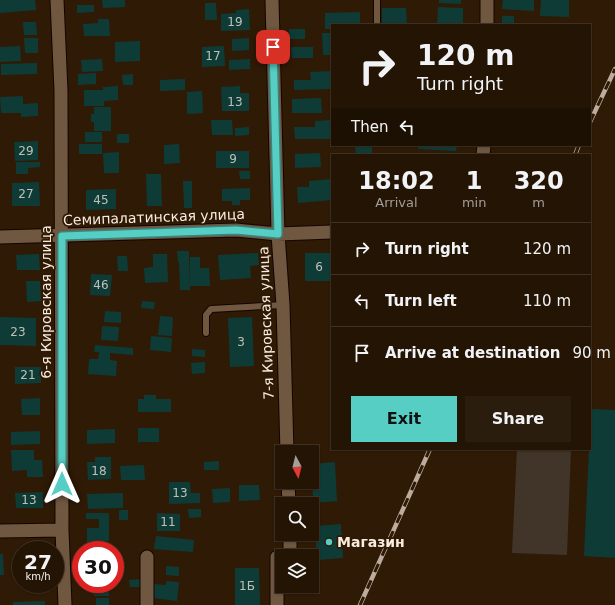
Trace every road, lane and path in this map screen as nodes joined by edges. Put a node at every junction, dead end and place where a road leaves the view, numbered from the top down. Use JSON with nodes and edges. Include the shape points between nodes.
{"nodes":[{"id":1,"x":57,"y":0,"type":"edge"},
{"id":2,"x":272,"y":0,"type":"edge"},
{"id":3,"x":377,"y":0,"type":"edge"},
{"id":4,"x":487,"y":0,"type":"edge"},
{"id":5,"x":377,"y":24,"type":"edge"},
{"id":6,"x":486,"y":24,"type":"edge"},
{"id":7,"x":331,"y":232,"type":"edge"},
{"id":8,"x":278,"y":234,"type":"junction"},
{"id":9,"x":62,"y":236,"type":"junction"},
{"id":10,"x":0,"y":237,"type":"edge"},
{"id":11,"x":283,"y":305,"type":"junction"},
{"id":12,"x":206,"y":333,"type":"dead end"},
{"id":13,"x":287,"y":445,"type":"edge"},
{"id":14,"x":62,"y":530,"type":"junction"},
{"id":15,"x":0,"y":531,"type":"edge"},
{"id":16,"x":147,"y":557,"type":"dead end"},
{"id":17,"x":277,"y":593,"type":"edge"},
{"id":18,"x":65,"y":605,"type":"edge"},
{"id":19,"x":147,"y":605,"type":"edge"},
{"id":20,"x":277,"y":605,"type":"edge"}],
"edges":[{"from":1,"to":9,"type":"street","name":"6-я Кировская улица","via":[[61,91]]},
{"from":2,"to":8,"type":"street","name":"7-я Кировская улица"},
{"from":3,"to":5,"type":"lane"},
{"from":4,"to":6,"type":"street"},
{"from":7,"to":8,"type":"street","name":"Семипалатинская улица"},
{"from":8,"to":9,"type":"street","name":"Семипалатинская улица","via":[[236,230]]},
{"from":8,"to":11,"type":"street","name":"7-я Кировская улица"},
{"from":9,"to":10,"type":"street","name":"Семипалатинская улица"},
{"from":9,"to":14,"type":"street","name":"6-я Кировская улица"},
{"from":11,"to":12,"type":"lane","via":[[211,309],[206,315]]},
{"from":11,"to":13,"type":"street","name":"7-я Кировская улица"},
{"from":14,"to":15,"type":"street"},
{"from":14,"to":18,"type":"street","name":"6-я Кировская улица"},
{"from":16,"to":19,"type":"street"},
{"from":17,"to":20,"type":"street"}]}
